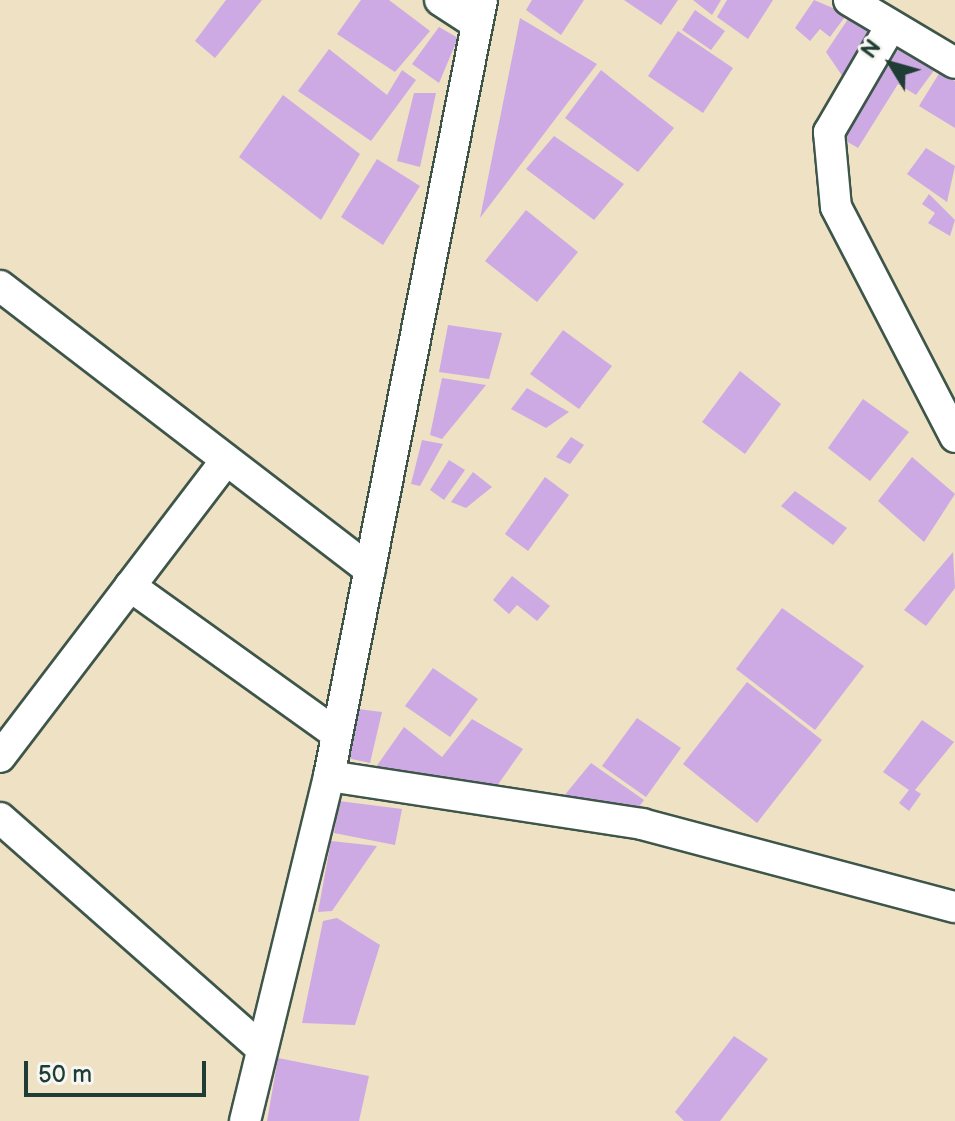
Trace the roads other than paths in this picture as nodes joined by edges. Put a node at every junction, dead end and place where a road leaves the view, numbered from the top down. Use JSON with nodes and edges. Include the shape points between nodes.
{"nodes":[{"id":1,"x":440,"y":0,"type":"edge"},
{"id":2,"x":849,"y":0,"type":"edge"},
{"id":3,"x":480,"y":12,"type":"edge"},
{"id":4,"x":891,"y":26,"type":"junction"},
{"id":5,"x":955,"y":63,"type":"edge"},
{"id":6,"x":0,"y":286,"type":"edge"},
{"id":7,"x":955,"y":437,"type":"edge"},
{"id":8,"x":226,"y":460,"type":"junction"},
{"id":9,"x":370,"y":570,"type":"junction"},
{"id":10,"x":130,"y":586,"type":"junction"},
{"id":11,"x":337,"y":734,"type":"junction"},
{"id":12,"x":0,"y":757,"type":"edge"},
{"id":13,"x":329,"y":776,"type":"junction"},
{"id":14,"x":0,"y":818,"type":"edge"},
{"id":15,"x":955,"y":907,"type":"edge"},
{"id":16,"x":259,"y":1046,"type":"junction"},
{"id":17,"x":245,"y":1121,"type":"edge"}],
"edges":[{"from":1,"to":3,"type":"street"},
{"from":2,"to":4,"type":"street"},
{"from":3,"to":9,"type":"street"},
{"from":4,"to":5,"type":"street"},
{"from":4,"to":7,"type":"street","via":[[829,132],[836,207]]},
{"from":6,"to":8,"type":"street"},
{"from":8,"to":9,"type":"street"},
{"from":8,"to":10,"type":"street"},
{"from":9,"to":11,"type":"street"},
{"from":10,"to":11,"type":"street"},
{"from":10,"to":12,"type":"street"},
{"from":11,"to":13,"type":"street"},
{"from":13,"to":15,"type":"street","via":[[642,824]]},
{"from":13,"to":16,"type":"street"},
{"from":14,"to":16,"type":"street"},
{"from":16,"to":17,"type":"street"}]}
